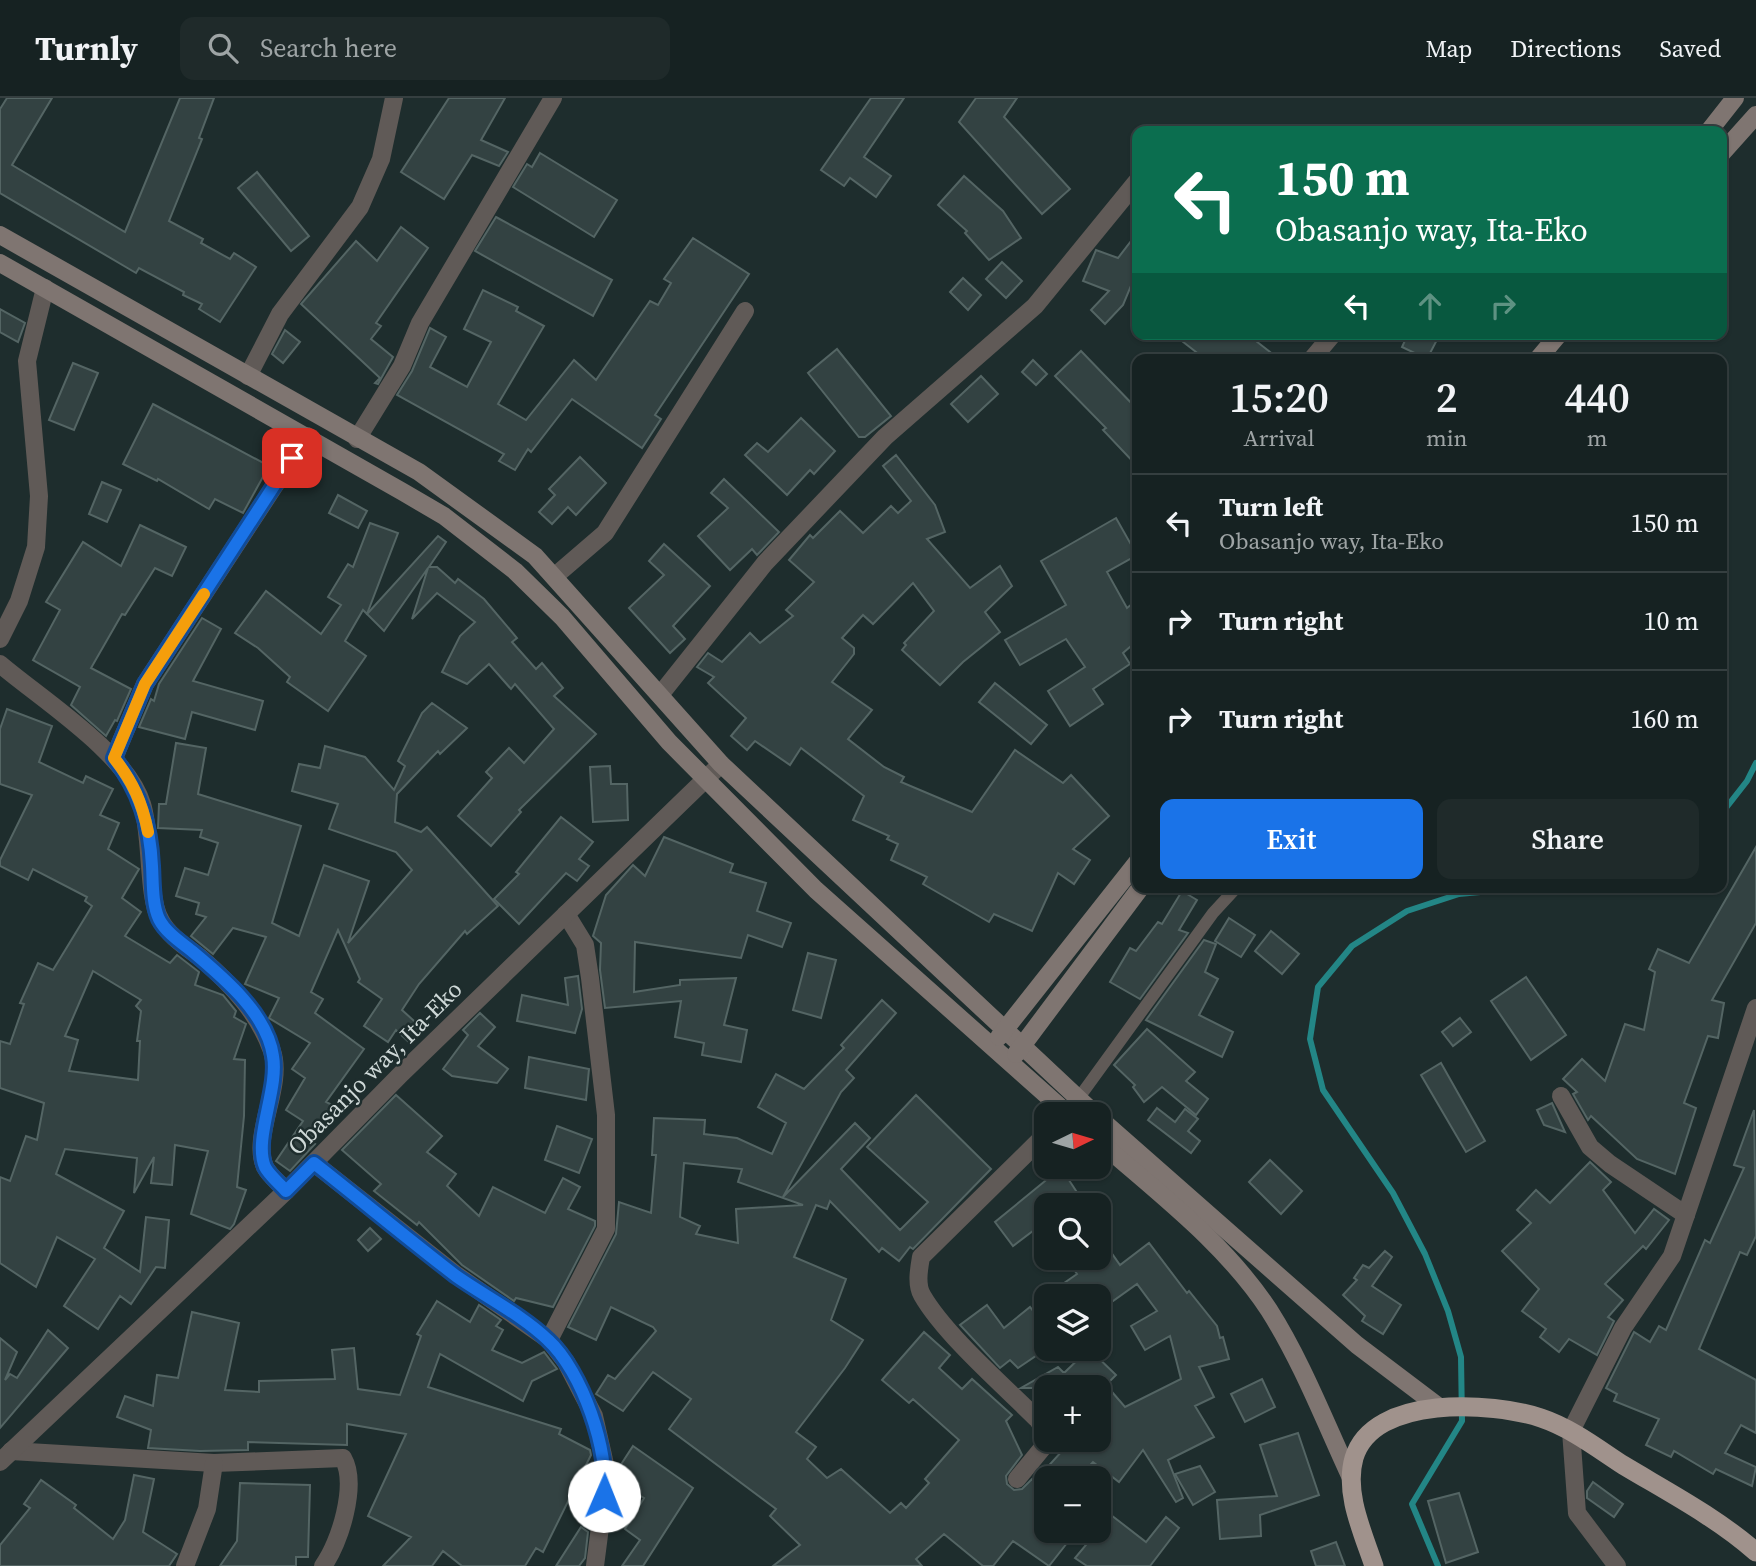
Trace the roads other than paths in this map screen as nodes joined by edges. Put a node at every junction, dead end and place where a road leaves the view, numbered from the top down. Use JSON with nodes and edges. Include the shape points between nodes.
{"nodes":[{"id":1,"x":394,"y":98,"type":"edge"},
{"id":2,"x":553,"y":98,"type":"edge"},
{"id":3,"x":1735,"y":98,"type":"edge"},
{"id":4,"x":1756,"y":114,"type":"edge"},
{"id":5,"x":1713,"y":126,"type":"edge"},
{"id":6,"x":1727,"y":146,"type":"edge"},
{"id":7,"x":1132,"y":187,"type":"edge"},
{"id":8,"x":0,"y":235,"type":"edge"},
{"id":9,"x":0,"y":263,"type":"edge"},
{"id":10,"x":44,"y":288,"type":"junction"},
{"id":11,"x":745,"y":311,"type":"dead end"},
{"id":12,"x":1328,"y":340,"type":"edge"},
{"id":13,"x":1553,"y":340,"type":"edge"},
{"id":14,"x":1316,"y":354,"type":"edge"},
{"id":15,"x":1538,"y":354,"type":"edge"},
{"id":16,"x":248,"y":376,"type":"junction"},
{"id":17,"x":307,"y":436,"type":"junction"},
{"id":18,"x":357,"y":439,"type":"junction"},
{"id":19,"x":555,"y":576,"type":"junction"},
{"id":20,"x":0,"y":639,"type":"edge"},
{"id":21,"x":0,"y":664,"type":"edge"},
{"id":22,"x":660,"y":695,"type":"junction"},
{"id":23,"x":114,"y":758,"type":"junction"},
{"id":24,"x":721,"y":764,"type":"junction"},
{"id":25,"x":708,"y":779,"type":"junction"},
{"id":26,"x":1132,"y":869,"type":"edge"},
{"id":27,"x":1137,"y":893,"type":"edge"},
{"id":28,"x":1231,"y":893,"type":"edge"},
{"id":29,"x":566,"y":914,"type":"junction"},
{"id":30,"x":1756,"y":1008,"type":"edge"},
{"id":31,"x":1005,"y":1028,"type":"junction"},
{"id":32,"x":992,"y":1046,"type":"junction"},
{"id":33,"x":1022,"y":1046,"type":"junction"},
{"id":34,"x":1010,"y":1062,"type":"junction"},
{"id":35,"x":1561,"y":1096,"type":"dead end"},
{"id":36,"x":1060,"y":1102,"type":"edge"},
{"id":37,"x":1064,"y":1102,"type":"edge"},
{"id":38,"x":1076,"y":1102,"type":"edge"},
{"id":39,"x":1111,"y":1128,"type":"edge"},
{"id":40,"x":1034,"y":1146,"type":"edge"},
{"id":41,"x":1111,"y":1152,"type":"edge"},
{"id":42,"x":314,"y":1163,"type":"junction"},
{"id":43,"x":286,"y":1191,"type":"junction"},
{"id":44,"x":1686,"y":1215,"type":"junction"},
{"id":45,"x":549,"y":1340,"type":"junction"},
{"id":46,"x":1439,"y":1408,"type":"junction"},
{"id":47,"x":1034,"y":1416,"type":"edge"},
{"id":48,"x":1571,"y":1431,"type":"junction"},
{"id":49,"x":1039,"y":1452,"type":"edge"},
{"id":50,"x":5,"y":1456,"type":"edge"},
{"id":51,"x":214,"y":1463,"type":"junction"},
{"id":52,"x":1351,"y":1478,"type":"junction"},
{"id":53,"x":1017,"y":1479,"type":"dead end"},
{"id":54,"x":1756,"y":1552,"type":"edge"},
{"id":55,"x":186,"y":1566,"type":"edge"},
{"id":56,"x":323,"y":1566,"type":"edge"},
{"id":57,"x":595,"y":1566,"type":"edge"},
{"id":58,"x":1374,"y":1566,"type":"edge"},
{"id":59,"x":1617,"y":1566,"type":"edge"}],
"edges":[{"from":1,"to":16,"type":"street","via":[[381,159],[360,207],[280,314]]},
{"from":2,"to":18,"type":"street"},
{"from":3,"to":5,"type":"main road"},
{"from":4,"to":6,"type":"main road"},
{"from":7,"to":22,"type":"street","via":[[1035,306],[885,437],[765,563]]},
{"from":8,"to":16,"type":"main road"},
{"from":9,"to":10,"type":"main road"},
{"from":10,"to":17,"type":"main road"},
{"from":10,"to":20,"type":"street","via":[[27,360],[39,496],[36,547],[19,601]]},
{"from":11,"to":19,"type":"street","via":[[605,533]]},
{"from":12,"to":14,"type":"street"},
{"from":13,"to":15,"type":"main road"},
{"from":16,"to":18,"type":"main road"},
{"from":17,"to":23,"type":"street","via":[[145,684]]},
{"from":17,"to":25,"type":"main road","via":[[444,516],[515,571]]},
{"from":18,"to":19,"type":"main road","via":[[465,502]]},
{"from":19,"to":22,"type":"main road"},
{"from":21,"to":23,"type":"street"},
{"from":22,"to":24,"type":"main road"},
{"from":23,"to":43,"type":"street","via":[[142,804],[159,918],[218,973],[263,1030],[273,1056],[273,1093],[262,1146],[265,1167]]},
{"from":24,"to":25,"type":"street","name":"Obasanjo way, Ita-Eko"},
{"from":24,"to":31,"type":"main road"},
{"from":25,"to":29,"type":"street","name":"Obasanjo way, Ita-Eko"},
{"from":25,"to":32,"type":"main road","via":[[816,890]]},
{"from":26,"to":31,"type":"main road"},
{"from":27,"to":33,"type":"main road"},
{"from":28,"to":38,"type":"lane"},
{"from":29,"to":42,"type":"street","name":"Obasanjo way, Ita-Eko"},
{"from":29,"to":45,"type":"street","via":[[585,945],[590,978],[606,1115],[606,1229]]},
{"from":30,"to":44,"type":"street"},
{"from":31,"to":32,"type":"main road"},
{"from":31,"to":33,"type":"main road"},
{"from":32,"to":34,"type":"main road"},
{"from":33,"to":34,"type":"main road"},
{"from":33,"to":37,"type":"main road"},
{"from":34,"to":36,"type":"main road"},
{"from":35,"to":44,"type":"street","via":[[1590,1147]]},
{"from":39,"to":46,"type":"main road","via":[[1357,1345]]},
{"from":40,"to":47,"type":"street","via":[[921,1257],[918,1271],[921,1293]]},
{"from":41,"to":52,"type":"main road","via":[[1212,1241],[1268,1309]]},
{"from":42,"to":43,"type":"street","name":"Obasanjo way, Ita-Eko"},
{"from":42,"to":45,"type":"street","via":[[455,1275]]},
{"from":43,"to":50,"type":"street","name":"Obasanjo way, Ita-Eko"},
{"from":44,"to":48,"type":"street","via":[[1672,1256],[1623,1328]]},
{"from":45,"to":57,"type":"street","via":[[594,1416],[607,1473]]},
{"from":46,"to":48,"type":"highway","via":[[1505,1409]]},
{"from":46,"to":52,"type":"highway","via":[[1411,1412],[1376,1430],[1354,1456]]},
{"from":48,"to":54,"type":"highway","via":[[1726,1527]]},
{"from":48,"to":59,"type":"street","via":[[1577,1513]]},
{"from":49,"to":53,"type":"street"},
{"from":50,"to":51,"type":"street"},
{"from":51,"to":55,"type":"street","via":[[207,1509]]},
{"from":51,"to":56,"type":"street","via":[[343,1458],[350,1469],[346,1512]]},
{"from":52,"to":58,"type":"highway"}]}
